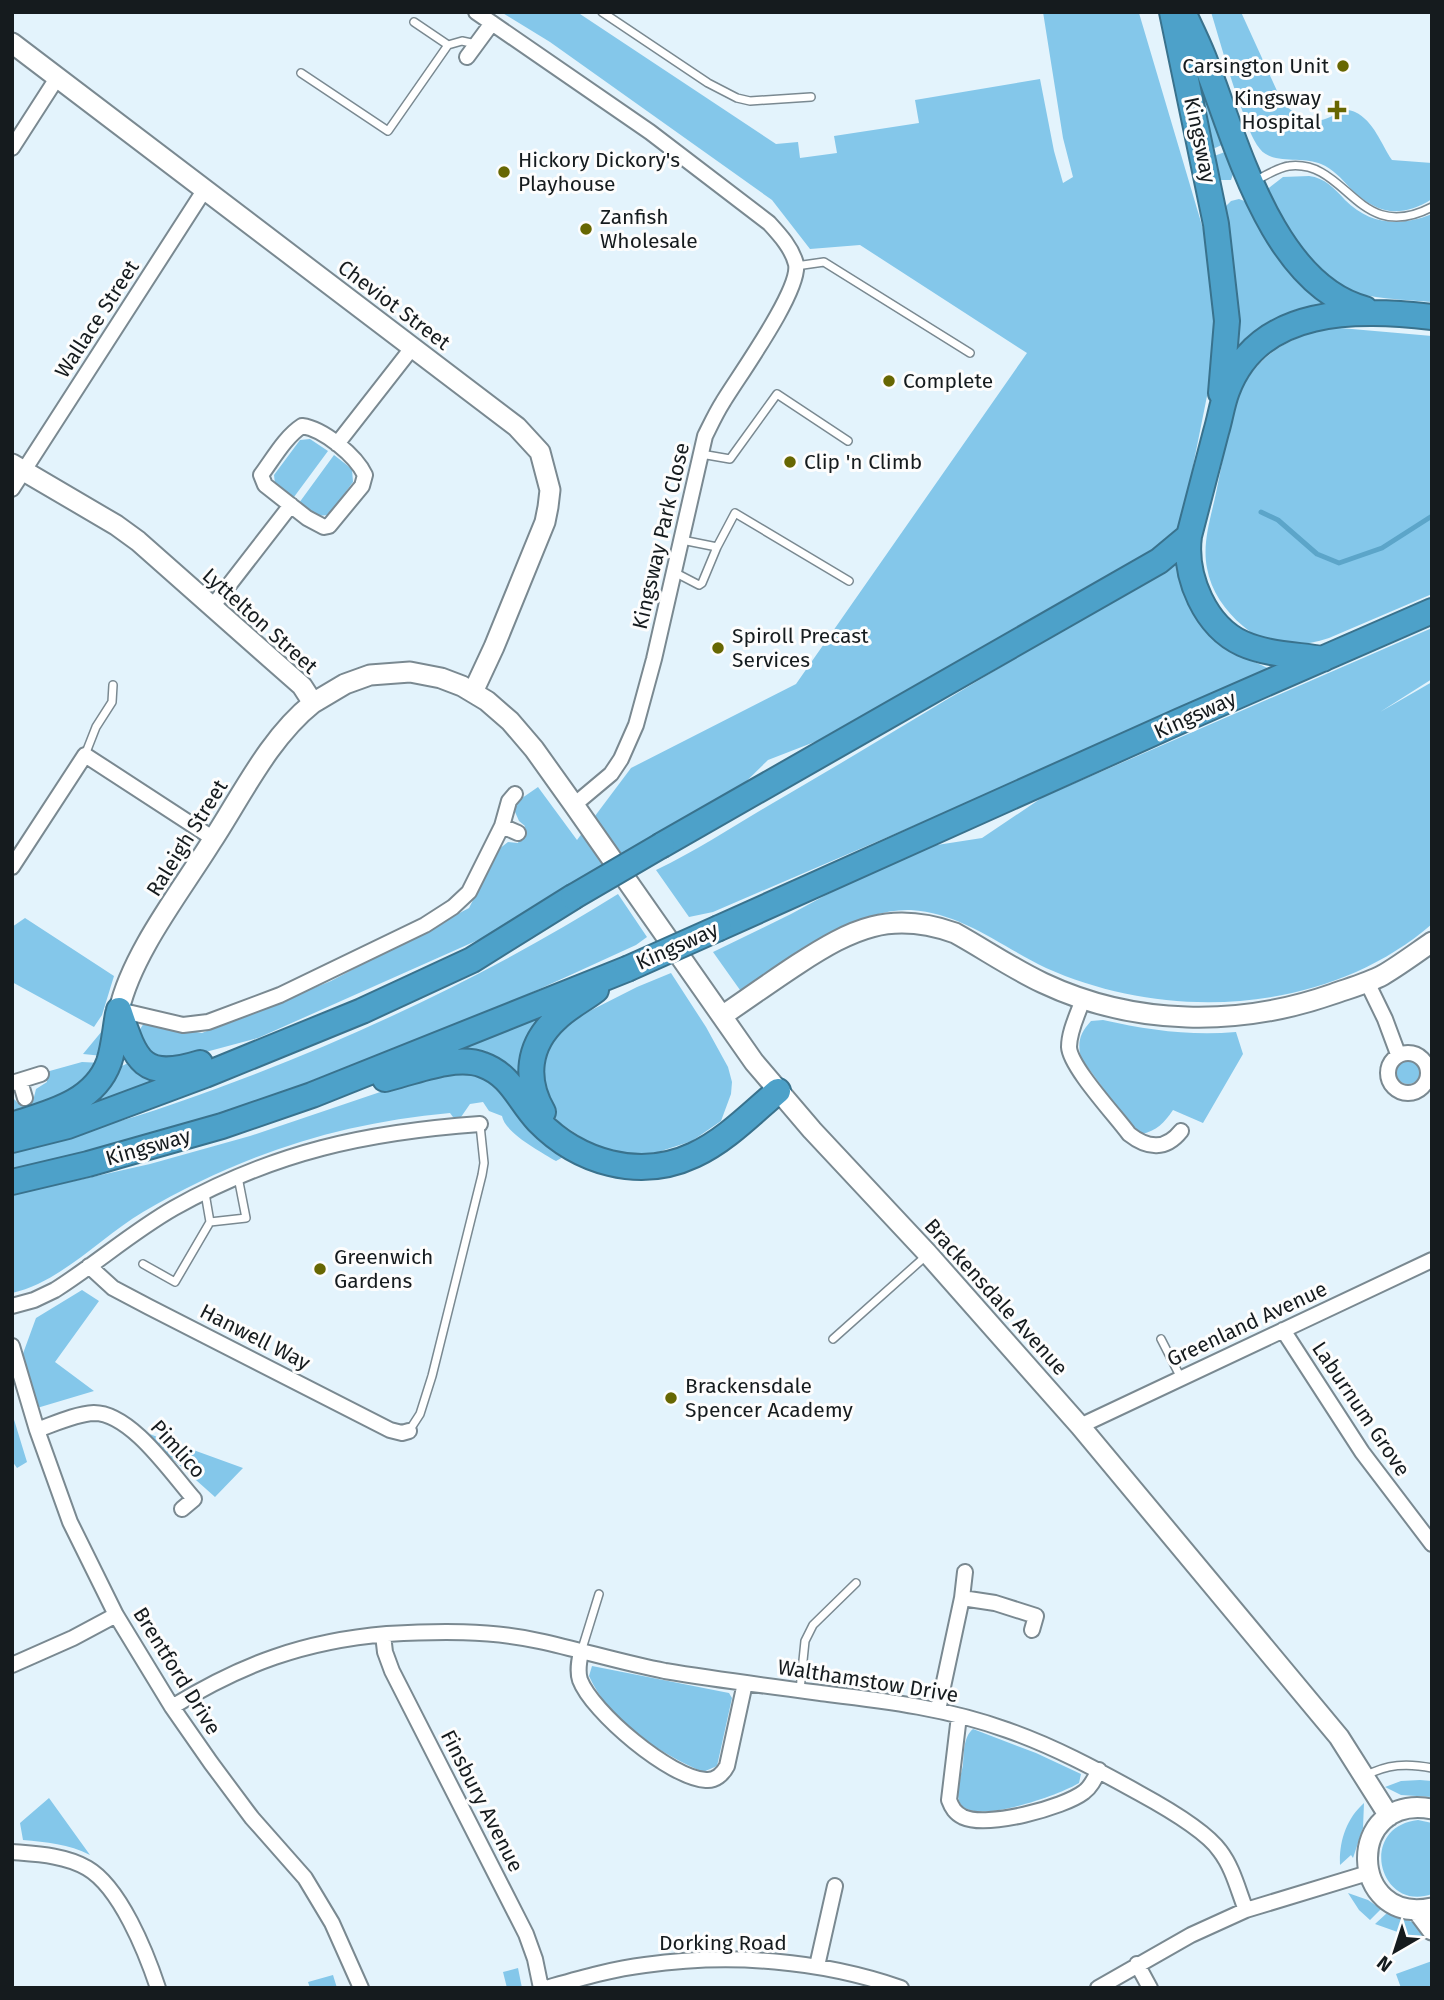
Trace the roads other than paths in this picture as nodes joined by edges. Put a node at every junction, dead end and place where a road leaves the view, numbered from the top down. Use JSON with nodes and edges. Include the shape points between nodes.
{"nodes":[{"id":1,"x":476,"y":12,"type":"edge"},
{"id":2,"x":603,"y":12,"type":"edge"},
{"id":3,"x":1172,"y":12,"type":"edge"},
{"id":4,"x":1184,"y":12,"type":"edge"},
{"id":5,"x":414,"y":22,"type":"dead end"},
{"id":6,"x":492,"y":23,"type":"junction"},
{"id":7,"x":12,"y":43,"type":"edge"},
{"id":8,"x":477,"y":44,"type":"junction"},
{"id":9,"x":448,"y":45,"type":"junction"},
{"id":10,"x":467,"y":57,"type":"dead end"},
{"id":11,"x":301,"y":73,"type":"dead end"},
{"id":12,"x":57,"y":78,"type":"junction"},
{"id":13,"x":811,"y":97,"type":"dead end"},
{"id":14,"x":12,"y":148,"type":"edge"},
{"id":15,"x":1251,"y":183,"type":"junction"},
{"id":16,"x":205,"y":189,"type":"junction"},
{"id":17,"x":1432,"y":207,"type":"edge"},
{"id":18,"x":796,"y":266,"type":"junction"},
{"id":19,"x":1384,"y":313,"type":"junction"},
{"id":20,"x":1432,"y":317,"type":"edge"},
{"id":21,"x":412,"y":348,"type":"junction"},
{"id":22,"x":970,"y":353,"type":"dead end"},
{"id":23,"x":1215,"y":435,"type":"junction"},
{"id":24,"x":848,"y":441,"type":"dead end"},
{"id":25,"x":337,"y":444,"type":"junction"},
{"id":26,"x":700,"y":454,"type":"junction"},
{"id":27,"x":18,"y":468,"type":"edge"},
{"id":28,"x":12,"y":489,"type":"edge"},
{"id":29,"x":291,"y":505,"type":"junction"},
{"id":30,"x":1189,"y":536,"type":"junction"},
{"id":31,"x":681,"y":540,"type":"junction"},
{"id":32,"x":717,"y":547,"type":"junction"},
{"id":33,"x":674,"y":572,"type":"junction"},
{"id":34,"x":849,"y":580,"type":"dead end"},
{"id":35,"x":212,"y":607,"type":"junction"},
{"id":36,"x":1432,"y":611,"type":"edge"},
{"id":37,"x":1323,"y":659,"type":"junction"},
{"id":38,"x":113,"y":685,"type":"dead end"},
{"id":39,"x":473,"y":692,"type":"junction"},
{"id":40,"x":313,"y":703,"type":"junction"},
{"id":41,"x":85,"y":755,"type":"junction"},
{"id":42,"x":515,"y":794,"type":"dead end"},
{"id":43,"x":574,"y":805,"type":"junction"},
{"id":44,"x":502,"y":826,"type":"junction"},
{"id":45,"x":518,"y":833,"type":"dead end"},
{"id":46,"x":214,"y":839,"type":"junction"},
{"id":47,"x":12,"y":867,"type":"edge"},
{"id":48,"x":1432,"y":942,"type":"edge"},
{"id":49,"x":624,"y":970,"type":"junction"},
{"id":50,"x":1367,"y":982,"type":"junction"},
{"id":51,"x":1083,"y":999,"type":"junction"},
{"id":52,"x":119,"y":1010,"type":"junction"},
{"id":53,"x":722,"y":1016,"type":"junction"},
{"id":54,"x":307,"y":1035,"type":"junction"},
{"id":55,"x":1398,"y":1054,"type":"dead end"},
{"id":56,"x":41,"y":1074,"type":"dead end"},
{"id":57,"x":16,"y":1082,"type":"edge"},
{"id":58,"x":778,"y":1091,"type":"junction"},
{"id":59,"x":313,"y":1095,"type":"junction"},
{"id":60,"x":25,"y":1098,"type":"dead end"},
{"id":61,"x":480,"y":1124,"type":"joint"},
{"id":62,"x":12,"y":1125,"type":"edge"},
{"id":63,"x":550,"y":1131,"type":"junction"},
{"id":64,"x":1181,"y":1131,"type":"dead end"},
{"id":65,"x":12,"y":1140,"type":"edge"},
{"id":66,"x":237,"y":1177,"type":"junction"},
{"id":67,"x":12,"y":1182,"type":"edge"},
{"id":68,"x":205,"y":1193,"type":"junction"},
{"id":69,"x":210,"y":1222,"type":"junction"},
{"id":70,"x":928,"y":1254,"type":"junction"},
{"id":71,"x":1432,"y":1260,"type":"edge"},
{"id":72,"x":143,"y":1264,"type":"dead end"},
{"id":73,"x":89,"y":1266,"type":"junction"},
{"id":74,"x":12,"y":1306,"type":"edge"},
{"id":75,"x":1283,"y":1330,"type":"junction"},
{"id":76,"x":833,"y":1339,"type":"dead end"},
{"id":77,"x":1161,"y":1339,"type":"dead end"},
{"id":78,"x":12,"y":1346,"type":"edge"},
{"id":79,"x":1181,"y":1378,"type":"junction"},
{"id":80,"x":1080,"y":1426,"type":"junction"},
{"id":81,"x":37,"y":1430,"type":"junction"},
{"id":82,"x":409,"y":1431,"type":"joint"},
{"id":83,"x":182,"y":1509,"type":"dead end"},
{"id":84,"x":1432,"y":1544,"type":"edge"},
{"id":85,"x":965,"y":1572,"type":"dead end"},
{"id":86,"x":856,"y":1583,"type":"dead end"},
{"id":87,"x":599,"y":1594,"type":"dead end"},
{"id":88,"x":962,"y":1598,"type":"junction"},
{"id":89,"x":116,"y":1615,"type":"junction"},
{"id":90,"x":1032,"y":1630,"type":"dead end"},
{"id":91,"x":383,"y":1635,"type":"junction"},
{"id":92,"x":581,"y":1652,"type":"junction"},
{"id":93,"x":12,"y":1665,"type":"edge"},
{"id":94,"x":745,"y":1683,"type":"junction"},
{"id":95,"x":800,"y":1690,"type":"junction"},
{"id":96,"x":172,"y":1707,"type":"junction"},
{"id":97,"x":938,"y":1710,"type":"junction"},
{"id":98,"x":959,"y":1716,"type":"junction"},
{"id":99,"x":1432,"y":1768,"type":"edge"},
{"id":100,"x":1099,"y":1770,"type":"junction"},
{"id":101,"x":1364,"y":1777,"type":"junction"},
{"id":102,"x":1432,"y":1809,"type":"edge"},
{"id":103,"x":1389,"y":1816,"type":"junction"},
{"id":104,"x":12,"y":1852,"type":"edge"},
{"id":105,"x":1368,"y":1873,"type":"junction"},
{"id":106,"x":835,"y":1886,"type":"dead end"},
{"id":107,"x":1424,"y":1909,"type":"edge"},
{"id":108,"x":1246,"y":1910,"type":"junction"},
{"id":109,"x":1432,"y":1930,"type":"edge"},
{"id":110,"x":1138,"y":1964,"type":"junction"},
{"id":111,"x":817,"y":1966,"type":"junction"},
{"id":112,"x":158,"y":1988,"type":"edge"},
{"id":113,"x":361,"y":1988,"type":"edge"},
{"id":114,"x":543,"y":1988,"type":"edge"},
{"id":115,"x":901,"y":1988,"type":"edge"},
{"id":116,"x":1098,"y":1988,"type":"edge"},
{"id":117,"x":1150,"y":1988,"type":"edge"}],
"edges":[{"from":1,"to":6,"type":"street"},
{"from":2,"to":13,"type":"lane","via":[[729,94],[750,101]]},
{"from":3,"to":23,"type":"highway","name":"Kingsway","via":[[1214,214],[1227,321]]},
{"from":4,"to":15,"type":"highway","name":"Kingsway"},
{"from":5,"to":9,"type":"lane"},
{"from":6,"to":8,"type":"street"},
{"from":6,"to":18,"type":"street","via":[[650,132],[769,223]]},
{"from":7,"to":12,"type":"street","name":"Cheviot Street"},
{"from":8,"to":9,"type":"lane","via":[[462,41]]},
{"from":8,"to":10,"type":"street"},
{"from":9,"to":11,"type":"lane","via":[[388,131]]},
{"from":12,"to":14,"type":"street"},
{"from":12,"to":16,"type":"street","name":"Cheviot Street"},
{"from":15,"to":17,"type":"lane","via":[[1287,166],[1309,168],[1329,175],[1361,206],[1379,214],[1410,215]]},
{"from":15,"to":19,"type":"highway","name":"Kingsway","via":[[1279,235],[1312,279],[1342,300]]},
{"from":16,"to":21,"type":"street","name":"Cheviot Street"},
{"from":16,"to":27,"type":"street","name":"Wallace Street"},
{"from":18,"to":22,"type":"lane","via":[[824,262]]},
{"from":18,"to":26,"type":"street","name":"Kingsway Park Close","via":[[783,305],[720,406]]},
{"from":19,"to":20,"type":"highway"},
{"from":19,"to":23,"type":"highway","via":[[1322,316],[1294,323],[1259,345],[1227,390]]},
{"from":21,"to":25,"type":"street"},
{"from":21,"to":39,"type":"street","name":"Cheviot Street","via":[[517,427],[540,452],[548,475],[545,522]]},
{"from":23,"to":30,"type":"highway"},
{"from":24,"to":26,"type":"lane","via":[[777,394],[730,459]]},
{"from":25,"to":29,"type":"street","via":[[302,426],[261,475],[265,485]]},
{"from":25,"to":29,"type":"street","via":[[359,464],[365,475],[362,486],[332,524],[324,527]]},
{"from":26,"to":31,"type":"street","name":"Kingsway Park Close"},
{"from":27,"to":28,"type":"street","name":"Wallace Street"},
{"from":27,"to":35,"type":"street","name":"Lyttelton Street","via":[[116,525]]},
{"from":29,"to":35,"type":"street"},
{"from":30,"to":37,"type":"highway","via":[[1191,580],[1220,629],[1252,648]]},
{"from":30,"to":54,"type":"highway","bridge":true,"via":[[1159,561],[662,845],[472,960]]},
{"from":31,"to":32,"type":"lane"},
{"from":31,"to":33,"type":"street","name":"Kingsway Park Close"},
{"from":32,"to":33,"type":"lane","via":[[699,585]]},
{"from":32,"to":34,"type":"lane","via":[[735,513]]},
{"from":33,"to":43,"type":"street","name":"Kingsway Park Close","via":[[643,702],[628,744],[611,774]]},
{"from":35,"to":40,"type":"street","name":"Lyttelton Street","via":[[302,686]]},
{"from":36,"to":37,"type":"highway","name":"Kingsway"},
{"from":37,"to":49,"type":"highway","name":"Kingsway","bridge":true},
{"from":38,"to":41,"type":"lane","via":[[112,702]]},
{"from":39,"to":40,"type":"street","name":"Lyttelton Street","via":[[441,678],[390,672],[345,684]]},
{"from":39,"to":43,"type":"street","name":"Lyttelton Street","via":[[520,732]]},
{"from":40,"to":46,"type":"street","name":"Raleigh Street","via":[[278,739]]},
{"from":41,"to":46,"type":"street"},
{"from":41,"to":47,"type":"street"},
{"from":42,"to":44,"type":"street"},
{"from":43,"to":53,"type":"street","name":"Brackensdale Avenue"},
{"from":44,"to":45,"type":"street"},
{"from":44,"to":52,"type":"street","via":[[469,892],[453,907],[279,995],[208,1022],[183,1025]]},
{"from":46,"to":52,"type":"street","name":"Raleigh Street","via":[[129,978]]},
{"from":48,"to":50,"type":"street"},
{"from":49,"to":59,"type":"highway","name":"Kingsway"},
{"from":49,"to":63,"type":"highway","via":[[555,1019],[536,1045],[532,1087]]},
{"from":50,"to":51,"type":"street","via":[[1311,1002],[1224,1018],[1150,1015]]},
{"from":50,"to":55,"type":"street"},
{"from":51,"to":53,"type":"street","via":[[1042,983],[955,933],[933,926],[890,923],[837,939]]},
{"from":51,"to":64,"type":"street","via":[[1069,1048],[1078,1069],[1137,1140],[1155,1147],[1174,1140]]},
{"from":52,"to":54,"type":"highway","via":[[140,1058],[164,1071]]},
{"from":52,"to":62,"type":"highway","via":[[109,1061],[95,1085],[72,1103]]},
{"from":53,"to":58,"type":"street","name":"Brackensdale Avenue"},
{"from":54,"to":65,"type":"highway","via":[[68,1126]]},
{"from":56,"to":57,"type":"street"},
{"from":57,"to":60,"type":"street"},
{"from":58,"to":63,"type":"highway","via":[[706,1149],[661,1165],[604,1163],[575,1150]]},
{"from":58,"to":70,"type":"street","name":"Brackensdale Avenue"},
{"from":59,"to":63,"type":"highway","via":[[450,1062],[476,1063],[498,1072]]},
{"from":59,"to":67,"type":"highway","name":"Kingsway","via":[[88,1164]]},
{"from":61,"to":66,"type":"street","via":[[362,1137],[306,1151]]},
{"from":61,"to":82,"type":"lane","via":[[482,1175],[432,1376],[420,1414]]},
{"from":66,"to":68,"type":"street"},
{"from":66,"to":69,"type":"lane","via":[[246,1218]]},
{"from":68,"to":69,"type":"lane"},
{"from":68,"to":73,"type":"street","via":[[174,1208]]},
{"from":69,"to":72,"type":"lane","via":[[175,1282]]},
{"from":70,"to":76,"type":"lane"},
{"from":70,"to":80,"type":"street","name":"Brackensdale Avenue"},
{"from":71,"to":75,"type":"street","name":"Greenland Avenue"},
{"from":73,"to":74,"type":"street","via":[[55,1290]]},
{"from":73,"to":82,"type":"street","name":"Hanwell Way","via":[[113,1288],[149,1307],[390,1430]]},
{"from":75,"to":79,"type":"street","name":"Greenland Avenue"},
{"from":75,"to":84,"type":"street","name":"Laburnum Grove","via":[[1362,1452]]},
{"from":77,"to":79,"type":"lane"},
{"from":78,"to":81,"type":"street","name":"Brentford Drive"},
{"from":79,"to":80,"type":"street","name":"Greenland Avenue"},
{"from":80,"to":101,"type":"street","name":"Brackensdale Avenue","via":[[1339,1737]]},
{"from":81,"to":83,"type":"street","name":"Pimlico","via":[[93,1413],[120,1422],[136,1433],[194,1499]]},
{"from":81,"to":89,"type":"street","name":"Brentford Drive","via":[[70,1522]]},
{"from":85,"to":88,"type":"street"},
{"from":86,"to":95,"type":"lane","via":[[813,1625],[805,1641]]},
{"from":87,"to":92,"type":"lane"},
{"from":88,"to":90,"type":"street","via":[[1036,1616]]},
{"from":88,"to":97,"type":"street"},
{"from":89,"to":93,"type":"street"},
{"from":89,"to":96,"type":"street","name":"Brentford Drive"},
{"from":91,"to":92,"type":"street","name":"Walthamstow Drive","via":[[494,1634]]},
{"from":91,"to":96,"type":"street","name":"Walthamstow Drive","via":[[304,1648],[256,1662]]},
{"from":91,"to":114,"type":"street","name":"Finsbury Avenue","via":[[392,1671],[526,1934]]},
{"from":92,"to":94,"type":"street","name":"Walthamstow Drive"},
{"from":92,"to":94,"type":"street","name":"Walthamstow Drive","via":[[580,1681],[608,1718],[649,1753],[707,1780],[721,1775],[727,1766]]},
{"from":94,"to":95,"type":"street","name":"Walthamstow Drive"},
{"from":95,"to":97,"type":"street","name":"Walthamstow Drive"},
{"from":96,"to":113,"type":"street","name":"Brentford Drive","via":[[252,1818],[305,1878],[332,1923]]},
{"from":97,"to":98,"type":"street","name":"Walthamstow Drive"},
{"from":98,"to":100,"type":"street","name":"Walthamstow Drive","via":[[1005,1729]]},
{"from":98,"to":100,"type":"street","via":[[949,1800],[966,1818],[1012,1817],[1047,1809],[1085,1792]]},
{"from":99,"to":101,"type":"lane","via":[[1397,1765]]},
{"from":100,"to":108,"type":"street","name":"Walthamstow Drive","via":[[1219,1848]]},
{"from":101,"to":103,"type":"street","name":"Brackensdale Avenue"},
{"from":102,"to":103,"type":"street","via":[[1414,1807]]},
{"from":103,"to":105,"type":"street","via":[[1369,1841]]},
{"from":104,"to":112,"type":"street","via":[[61,1858],[88,1868],[103,1880],[134,1931]]},
{"from":105,"to":107,"type":"street","via":[[1387,1900],[1406,1909]]},
{"from":105,"to":108,"type":"street"},
{"from":106,"to":111,"type":"street"},
{"from":107,"to":109,"type":"street"},
{"from":108,"to":110,"type":"street"},
{"from":110,"to":116,"type":"street"},
{"from":110,"to":117,"type":"street"},
{"from":111,"to":114,"type":"street","name":"Dorking Road","via":[[685,1961],[645,1965]]},
{"from":111,"to":115,"type":"street","name":"Dorking Road"}]}
